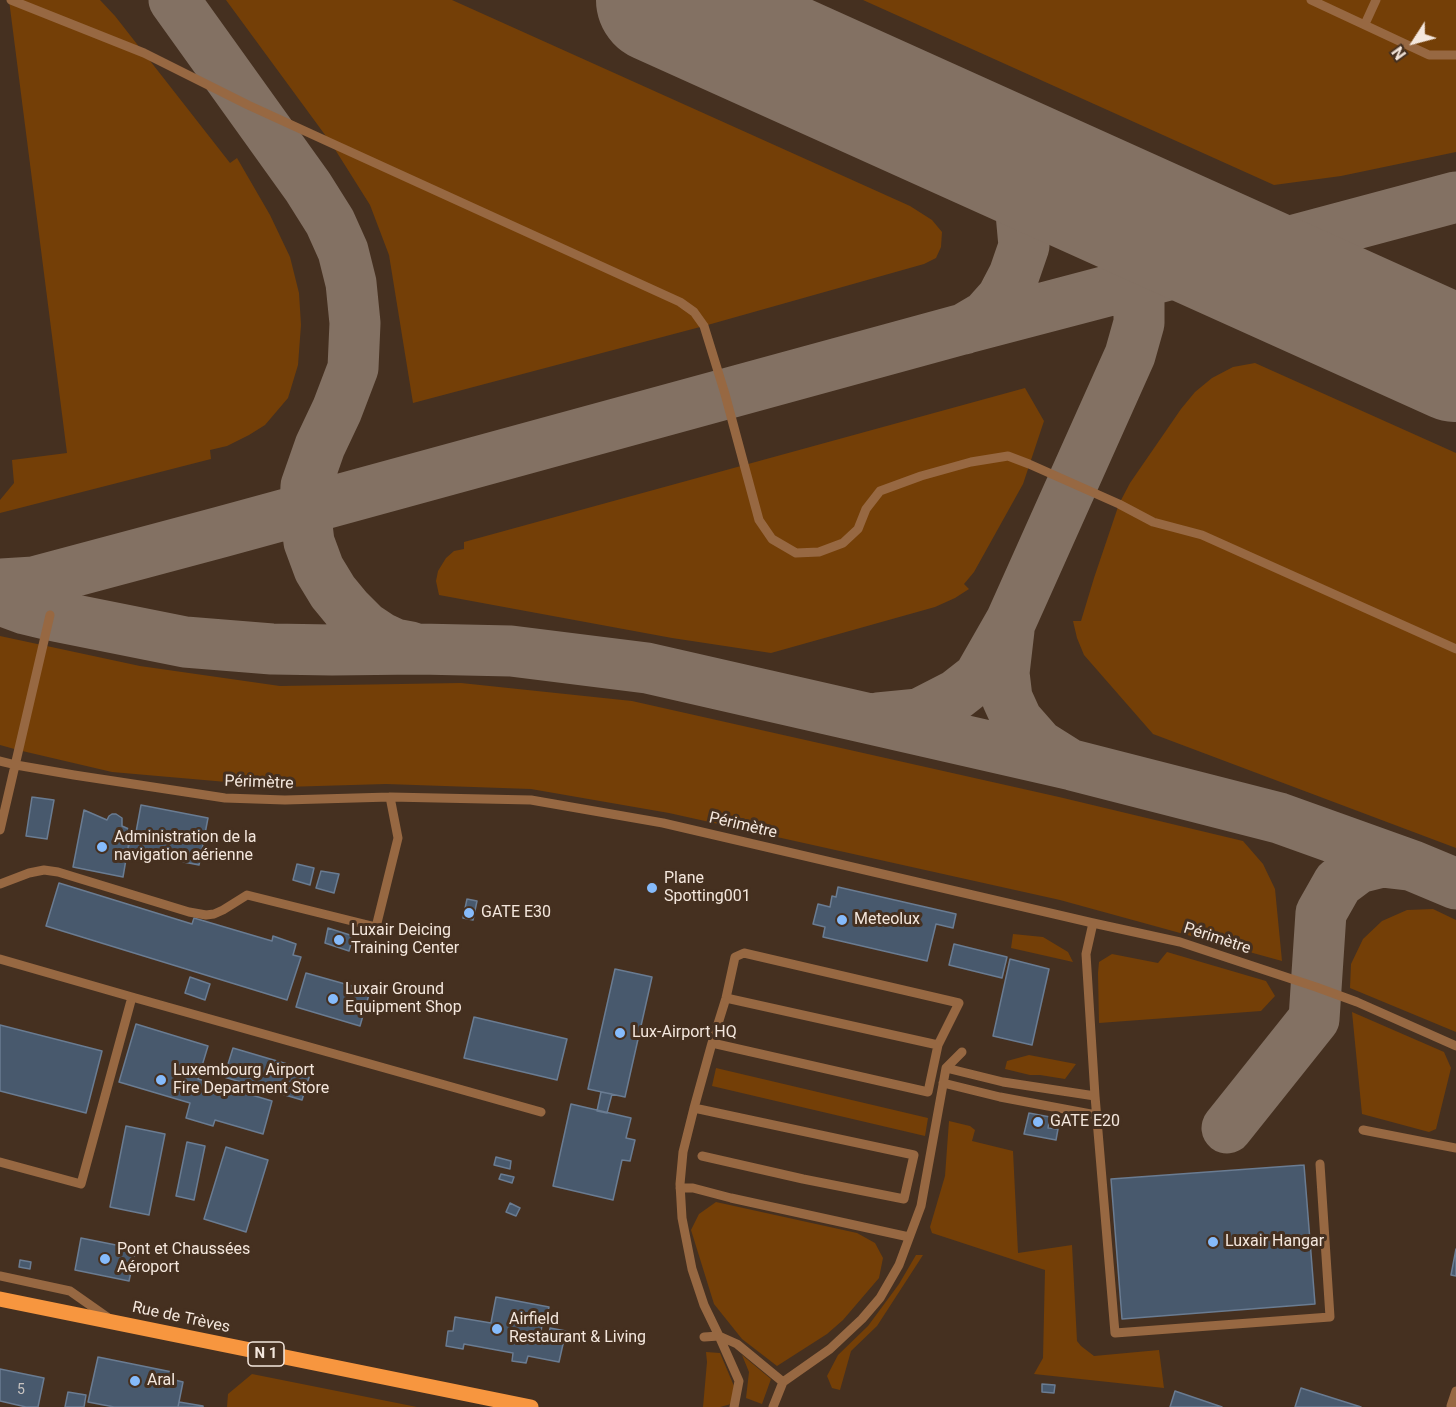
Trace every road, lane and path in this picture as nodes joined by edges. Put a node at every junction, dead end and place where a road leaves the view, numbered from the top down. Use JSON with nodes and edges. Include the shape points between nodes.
{"nodes":[{"id":1,"x":11,"y":0,"type":"edge"},
{"id":2,"x":1311,"y":0,"type":"edge"},
{"id":3,"x":1376,"y":0,"type":"edge"},
{"id":4,"x":1365,"y":24,"type":"junction"},
{"id":5,"x":1456,"y":55,"type":"edge"},
{"id":6,"x":50,"y":615,"type":"dead end"},
{"id":7,"x":1456,"y":649,"type":"edge"},
{"id":8,"x":0,"y":761,"type":"edge"},
{"id":9,"x":16,"y":765,"type":"junction"},
{"id":10,"x":390,"y":797,"type":"junction"},
{"id":11,"x":0,"y":830,"type":"edge"},
{"id":12,"x":0,"y":884,"type":"edge"},
{"id":13,"x":1093,"y":923,"type":"junction"},
{"id":14,"x":0,"y":959,"type":"edge"},
{"id":15,"x":132,"y":997,"type":"junction"},
{"id":16,"x":726,"y":998,"type":"junction"},
{"id":17,"x":712,"y":1043,"type":"junction"},
{"id":18,"x":938,"y":1045,"type":"junction"},
{"id":19,"x":1456,"y":1046,"type":"edge"},
{"id":20,"x":962,"y":1052,"type":"dead end"},
{"id":21,"x":946,"y":1068,"type":"junction"},
{"id":22,"x":943,"y":1083,"type":"junction"},
{"id":23,"x":1095,"y":1096,"type":"junction"},
{"id":24,"x":694,"y":1108,"type":"junction"},
{"id":25,"x":541,"y":1112,"type":"dead end"},
{"id":26,"x":1096,"y":1115,"type":"junction"},
{"id":27,"x":1363,"y":1130,"type":"dead end"},
{"id":28,"x":1456,"y":1148,"type":"edge"},
{"id":29,"x":702,"y":1156,"type":"dead end"},
{"id":30,"x":0,"y":1162,"type":"edge"},
{"id":31,"x":1320,"y":1164,"type":"dead end"},
{"id":32,"x":680,"y":1188,"type":"junction"},
{"id":33,"x":909,"y":1237,"type":"junction"},
{"id":34,"x":0,"y":1276,"type":"edge"},
{"id":35,"x":0,"y":1299,"type":"edge"},
{"id":36,"x":114,"y":1322,"type":"junction"},
{"id":37,"x":704,"y":1336,"type":"dead end"},
{"id":38,"x":719,"y":1336,"type":"junction"},
{"id":39,"x":783,"y":1382,"type":"junction"},
{"id":40,"x":1456,"y":1391,"type":"edge"},
{"id":41,"x":1453,"y":1406,"type":"edge"},
{"id":42,"x":531,"y":1407,"type":"edge"},
{"id":43,"x":734,"y":1407,"type":"edge"},
{"id":44,"x":773,"y":1407,"type":"edge"}],
"edges":[{"from":1,"to":7,"type":"lane","via":[[144,53],[680,302],[704,326],[759,520],[772,539],[796,553],[819,552],[843,543],[858,529],[866,509],[880,491],[951,467],[1008,456],[1152,522],[1202,535]]},
{"from":2,"to":4,"type":"lane"},
{"from":3,"to":4,"type":"lane"},
{"from":4,"to":5,"type":"lane","via":[[1429,54]]},
{"from":6,"to":9,"type":"lane"},
{"from":8,"to":9,"type":"lane","name":"Périmètre"},
{"from":9,"to":10,"type":"lane","name":"Périmètre","via":[[225,798]]},
{"from":9,"to":11,"type":"lane"},
{"from":10,"to":12,"type":"lane","via":[[398,838],[376,927],[247,895],[206,915],[44,870]]},
{"from":10,"to":13,"type":"lane","name":"Périmètre","via":[[531,800],[663,823]]},
{"from":13,"to":19,"type":"lane","name":"Périmètre","via":[[1180,942],[1316,987]]},
{"from":13,"to":23,"type":"lane","via":[[1086,954]]},
{"from":14,"to":15,"type":"lane"},
{"from":15,"to":25,"type":"lane"},
{"from":15,"to":30,"type":"lane","via":[[81,1184]]},
{"from":16,"to":17,"type":"lane"},
{"from":16,"to":18,"type":"lane"},
{"from":16,"to":18,"type":"lane","via":[[735,957],[744,953],[959,1003]]},
{"from":17,"to":18,"type":"lane","via":[[928,1092]]},
{"from":17,"to":24,"type":"lane"},
{"from":20,"to":21,"type":"lane"},
{"from":21,"to":22,"type":"lane"},
{"from":21,"to":23,"type":"lane","via":[[1002,1082]]},
{"from":22,"to":26,"type":"lane"},
{"from":22,"to":33,"type":"lane","via":[[921,1206]]},
{"from":23,"to":26,"type":"lane"},
{"from":24,"to":29,"type":"lane","via":[[914,1155],[904,1199]]},
{"from":24,"to":32,"type":"lane","via":[[683,1152]]},
{"from":26,"to":31,"type":"lane","via":[[1114,1333],[1330,1317]]},
{"from":27,"to":28,"type":"lane"},
{"from":32,"to":33,"type":"lane"},
{"from":32,"to":38,"type":"lane","via":[[692,1269]]},
{"from":33,"to":39,"type":"lane","via":[[899,1265],[862,1319],[830,1349]]},
{"from":34,"to":36,"type":"lane","via":[[70,1292]]},
{"from":35,"to":36,"type":"main road","name":"Rue de Trèves","number":"N 1"},
{"from":36,"to":42,"type":"main road","name":"Rue de Trèves","number":"N 1"},
{"from":37,"to":38,"type":"lane"},
{"from":38,"to":39,"type":"lane","via":[[737,1344]]},
{"from":38,"to":43,"type":"lane","via":[[739,1381]]},
{"from":39,"to":44,"type":"lane"},
{"from":40,"to":41,"type":"lane"}]}
